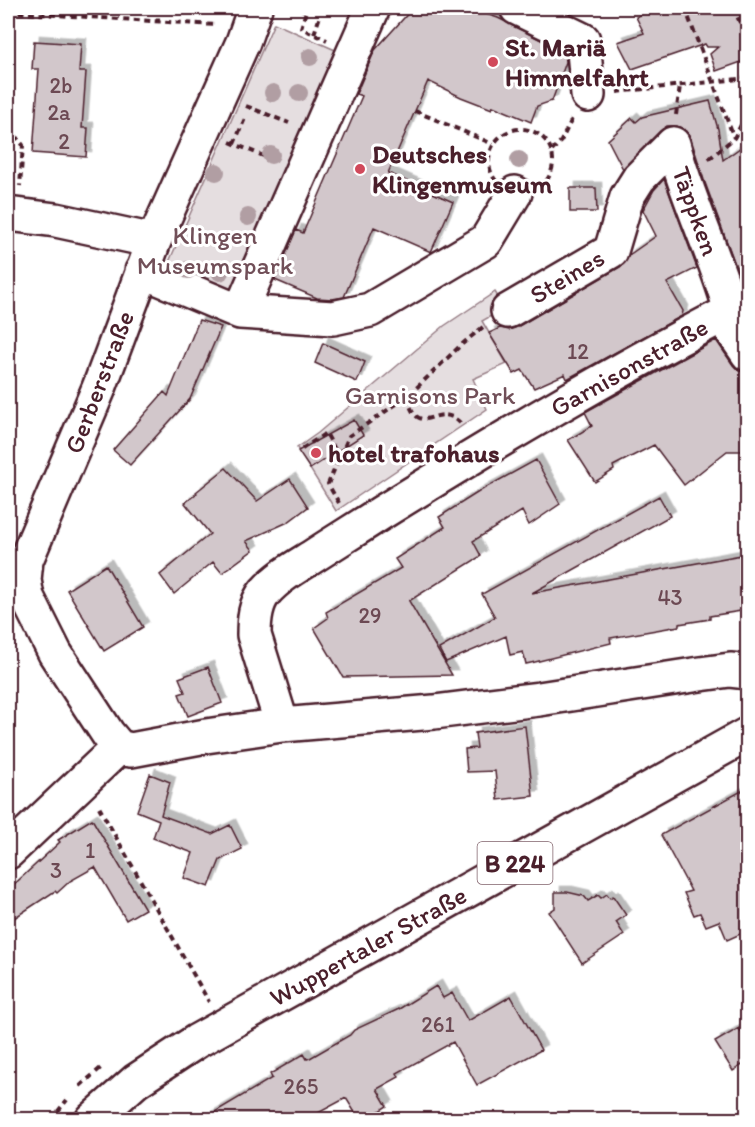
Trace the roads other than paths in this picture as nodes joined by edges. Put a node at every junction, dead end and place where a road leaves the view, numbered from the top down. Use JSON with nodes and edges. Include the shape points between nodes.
{"nodes":[{"id":1,"x":255,"y":8,"type":"edge"},
{"id":2,"x":517,"y":8,"type":"edge"},
{"id":3,"x":367,"y":22,"type":"edge"},
{"id":4,"x":588,"y":95,"type":"dead end"},
{"id":5,"x":673,"y":144,"type":"joint"},
{"id":6,"x":515,"y":193,"type":"dead end"},
{"id":7,"x":12,"y":215,"type":"edge"},
{"id":8,"x":154,"y":241,"type":"junction"},
{"id":9,"x":142,"y":271,"type":"junction"},
{"id":10,"x":733,"y":309,"type":"edge"},
{"id":11,"x":508,"y":311,"type":"road end"},
{"id":12,"x":240,"y":312,"type":"junction"},
{"id":13,"x":747,"y":354,"type":"edge"},
{"id":14,"x":747,"y":672,"type":"edge"},
{"id":15,"x":282,"y":725,"type":"junction"},
{"id":16,"x":747,"y":734,"type":"edge"},
{"id":17,"x":119,"y":747,"type":"junction"},
{"id":18,"x":8,"y":852,"type":"edge"},
{"id":19,"x":92,"y":1119,"type":"edge"}],
"edges":[{"from":1,"to":8,"type":"street","name":"Gerberstraße"},
{"from":2,"to":4,"type":"street","via":[[583,40]]},
{"from":3,"to":12,"type":"street"},
{"from":5,"to":10,"type":"street","name":"Täppken","via":[[683,181]]},
{"from":5,"to":11,"type":"street","name":"Steines","via":[[639,178],[627,197],[611,250]]},
{"from":6,"to":12,"type":"street","via":[[486,242],[370,310],[333,318]]},
{"from":7,"to":8,"type":"street","via":[[56,220]]},
{"from":8,"to":9,"type":"street","name":"Gerberstraße"},
{"from":9,"to":12,"type":"street"},
{"from":9,"to":17,"type":"street","name":"Gerberstraße","via":[[99,388],[29,551],[24,580],[27,597],[55,652]]},
{"from":10,"to":13,"type":"street","name":"Täppken"},
{"from":10,"to":15,"type":"street","name":"Garnisonstraße","via":[[578,393],[480,452],[288,572],[263,595],[254,620],[256,645]]},
{"from":14,"to":15,"type":"street","via":[[730,670],[539,699]]},
{"from":15,"to":17,"type":"street","via":[[131,750]]},
{"from":16,"to":19,"type":"street","name":"Wuppertaler Straße","number":"B 224","via":[[197,1041],[136,1081]]},
{"from":17,"to":18,"type":"street"}]}
